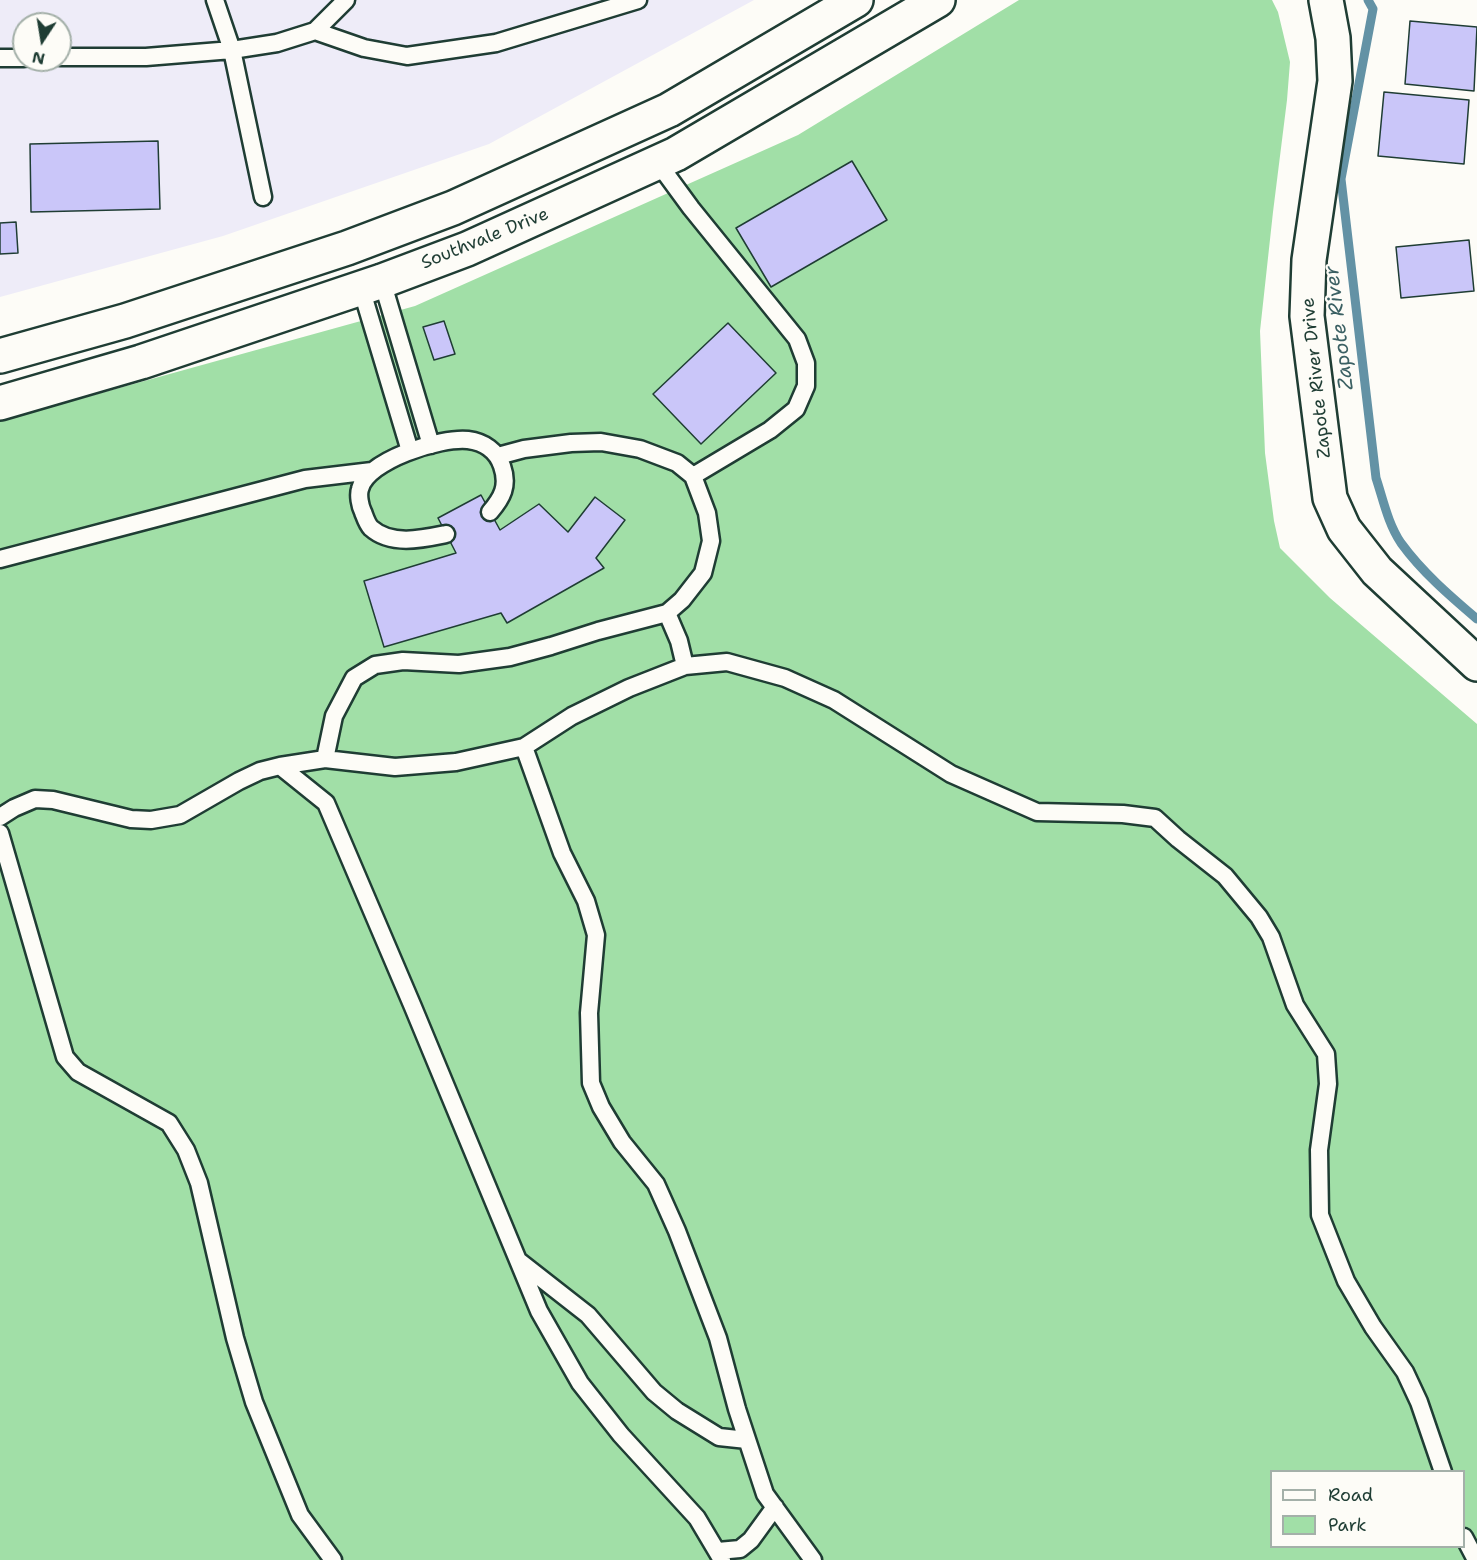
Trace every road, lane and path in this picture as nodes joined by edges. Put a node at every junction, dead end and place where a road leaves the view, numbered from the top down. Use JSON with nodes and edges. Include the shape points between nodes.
{"nodes":[{"id":1,"x":215,"y":0,"type":"edge"},
{"id":2,"x":346,"y":0,"type":"edge"},
{"id":3,"x":638,"y":0,"type":"edge"},
{"id":4,"x":856,"y":0,"type":"edge"},
{"id":5,"x":938,"y":0,"type":"edge"},
{"id":6,"x":1326,"y":0,"type":"edge"},
{"id":7,"x":315,"y":31,"type":"junction"},
{"id":8,"x":232,"y":50,"type":"junction"},
{"id":9,"x":72,"y":57,"type":"edge"},
{"id":10,"x":658,"y":163,"type":"junction"},
{"id":11,"x":263,"y":197,"type":"dead end"},
{"id":12,"x":372,"y":284,"type":"junction"},
{"id":13,"x":0,"y":356,"type":"edge"},
{"id":14,"x":0,"y":403,"type":"edge"},
{"id":15,"x":431,"y":445,"type":"junction"},
{"id":16,"x":410,"y":451,"type":"junction"},
{"id":17,"x":498,"y":456,"type":"junction"},
{"id":18,"x":372,"y":471,"type":"junction"},
{"id":19,"x":693,"y":476,"type":"junction"},
{"id":20,"x":489,"y":512,"type":"dead end"},
{"id":21,"x":446,"y":534,"type":"dead end"},
{"id":22,"x":0,"y":560,"type":"edge"},
{"id":23,"x":667,"y":613,"type":"junction"},
{"id":24,"x":1477,"y":664,"type":"edge"},
{"id":25,"x":685,"y":666,"type":"junction"},
{"id":26,"x":524,"y":747,"type":"junction"},
{"id":27,"x":325,"y":759,"type":"junction"},
{"id":28,"x":280,"y":766,"type":"junction"},
{"id":29,"x":0,"y":818,"type":"edge"},
{"id":30,"x":0,"y":833,"type":"edge"},
{"id":31,"x":518,"y":1260,"type":"junction"},
{"id":32,"x":747,"y":1440,"type":"junction"},
{"id":33,"x":1442,"y":1470,"type":"edge"},
{"id":34,"x":775,"y":1507,"type":"junction"},
{"id":35,"x":1465,"y":1539,"type":"edge"},
{"id":36,"x":720,"y":1556,"type":"edge"},
{"id":37,"x":333,"y":1560,"type":"edge"},
{"id":38,"x":813,"y":1560,"type":"edge"},
{"id":39,"x":1476,"y":1560,"type":"edge"}],
"edges":[{"from":1,"to":8,"type":"lane"},
{"from":2,"to":7,"type":"lane"},
{"from":3,"to":7,"type":"lane","via":[[496,43],[407,56],[364,48]]},
{"from":4,"to":13,"type":"street","via":[[669,110],[453,208],[347,249],[147,314]]},
{"from":5,"to":10,"type":"street","name":"Southvale Drive"},
{"from":6,"to":24,"type":"street","name":"Zapote River Drive","via":[[1335,81],[1309,260],[1307,316],[1330,498],[1344,529],[1377,571]]},
{"from":7,"to":8,"type":"lane"},
{"from":8,"to":9,"type":"lane","via":[[146,57]]},
{"from":8,"to":11,"type":"lane"},
{"from":10,"to":12,"type":"street","name":"Southvale Drive","via":[[467,249]]},
{"from":10,"to":19,"type":"lane","via":[[797,339],[806,363],[806,386],[796,409],[770,430]]},
{"from":12,"to":14,"type":"street","name":"Southvale Drive","via":[[141,362]]},
{"from":12,"to":15,"type":"lane"},
{"from":12,"to":16,"type":"lane"},
{"from":15,"to":16,"type":"lane"},
{"from":15,"to":17,"type":"lane","via":[[468,440],[486,446]]},
{"from":16,"to":18,"type":"lane"},
{"from":17,"to":19,"type":"lane","via":[[533,448],[601,442],[640,449],[677,463]]},
{"from":17,"to":20,"type":"lane","via":[[503,469],[502,498]]},
{"from":18,"to":21,"type":"lane","via":[[359,491],[361,508],[370,527],[385,537],[403,540]]},
{"from":18,"to":22,"type":"lane","via":[[305,479]]},
{"from":19,"to":23,"type":"lane","via":[[707,513],[711,541],[703,573]]},
{"from":23,"to":25,"type":"lane"},
{"from":23,"to":27,"type":"lane","via":[[510,657],[459,664],[403,661],[375,665],[354,678],[334,716]]},
{"from":25,"to":26,"type":"lane","via":[[572,716]]},
{"from":25,"to":33,"type":"lane","via":[[727,662],[785,678],[834,700],[951,774],[1037,812],[1155,818],[1225,876],[1271,937],[1296,1005],[1326,1054],[1328,1084],[1319,1150],[1320,1215],[1346,1281],[1405,1372]]},
{"from":26,"to":27,"type":"lane","via":[[456,762],[395,767]]},
{"from":26,"to":32,"type":"lane","via":[[596,935],[590,1013],[591,1083],[622,1142],[656,1184],[677,1231],[718,1338]]},
{"from":27,"to":28,"type":"lane"},
{"from":28,"to":29,"type":"lane","via":[[239,780],[180,815],[131,819],[34,799]]},
{"from":28,"to":31,"type":"lane","via":[[326,802]]},
{"from":30,"to":37,"type":"lane","via":[[65,1058],[78,1071],[169,1123],[186,1150],[200,1183],[235,1338],[254,1402],[300,1515]]},
{"from":31,"to":32,"type":"lane","via":[[588,1315],[654,1392],[677,1411],[719,1437]]},
{"from":31,"to":36,"type":"lane","via":[[539,1311],[580,1383],[621,1435],[697,1518]]},
{"from":32,"to":34,"type":"lane","via":[[765,1494]]},
{"from":34,"to":36,"type":"lane","via":[[752,1540]]},
{"from":34,"to":38,"type":"lane"},
{"from":35,"to":39,"type":"lane"}]}
